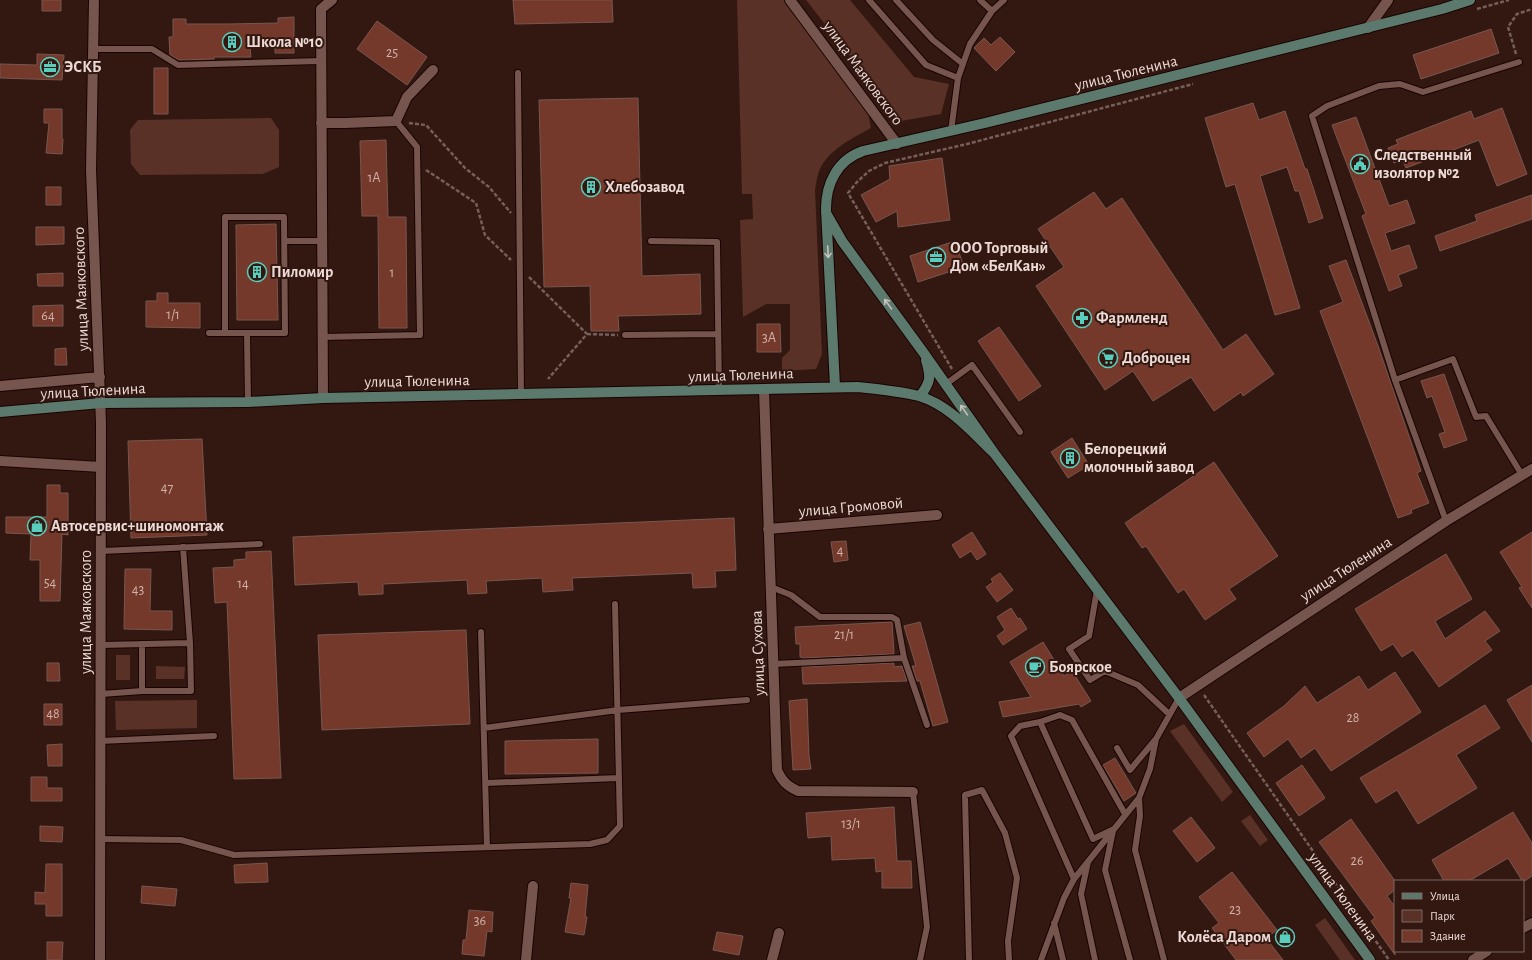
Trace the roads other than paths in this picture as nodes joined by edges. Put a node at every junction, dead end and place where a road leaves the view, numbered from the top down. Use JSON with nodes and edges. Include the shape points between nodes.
{"nodes":[{"id":1,"x":94,"y":0,"type":"edge"},
{"id":2,"x":332,"y":0,"type":"edge"},
{"id":3,"x":790,"y":0,"type":"edge"},
{"id":4,"x":869,"y":0,"type":"edge"},
{"id":5,"x":896,"y":0,"type":"edge"},
{"id":6,"x":980,"y":0,"type":"edge"},
{"id":7,"x":1004,"y":0,"type":"edge"},
{"id":8,"x":1388,"y":0,"type":"edge"},
{"id":9,"x":321,"y":5,"type":"edge"},
{"id":10,"x":1471,"y":5,"type":"edge"},
{"id":11,"x":992,"y":11,"type":"junction"},
{"id":12,"x":1368,"y":28,"type":"junction"},
{"id":13,"x":93,"y":49,"type":"junction"},
{"id":14,"x":320,"y":61,"type":"junction"},
{"id":15,"x":1519,"y":62,"type":"road end"},
{"id":16,"x":963,"y":64,"type":"junction"},
{"id":17,"x":432,"y":70,"type":"dead end"},
{"id":18,"x":518,"y":73,"type":"dead end"},
{"id":19,"x":958,"y":78,"type":"junction"},
{"id":20,"x":396,"y":121,"type":"junction"},
{"id":21,"x":321,"y":122,"type":"junction"},
{"id":22,"x":951,"y":131,"type":"junction"},
{"id":23,"x":897,"y":144,"type":"junction"},
{"id":24,"x":826,"y":213,"type":"junction"},
{"id":25,"x":322,"y":240,"type":"junction"},
{"id":26,"x":285,"y":241,"type":"junction"},
{"id":27,"x":651,"y":241,"type":"dead end"},
{"id":28,"x":209,"y":333,"type":"dead end"},
{"id":29,"x":225,"y":333,"type":"junction"},
{"id":30,"x":247,"y":333,"type":"junction"},
{"id":31,"x":718,"y":334,"type":"junction"},
{"id":32,"x":625,"y":335,"type":"road end"},
{"id":33,"x":322,"y":337,"type":"junction"},
{"id":34,"x":923,"y":352,"type":"junction"},
{"id":35,"x":100,"y":377,"type":"junction"},
{"id":36,"x":1396,"y":380,"type":"junction"},
{"id":37,"x":946,"y":384,"type":"junction"},
{"id":38,"x":0,"y":386,"type":"edge"},
{"id":39,"x":835,"y":386,"type":"junction"},
{"id":40,"x":720,"y":390,"type":"junction"},
{"id":41,"x":764,"y":390,"type":"junction"},
{"id":42,"x":521,"y":394,"type":"junction"},
{"id":43,"x":920,"y":396,"type":"junction"},
{"id":44,"x":323,"y":398,"type":"junction"},
{"id":45,"x":248,"y":402,"type":"junction"},
{"id":46,"x":101,"y":403,"type":"junction"},
{"id":47,"x":0,"y":412,"type":"edge"},
{"id":48,"x":1020,"y":432,"type":"dead end"},
{"id":49,"x":994,"y":453,"type":"junction"},
{"id":50,"x":0,"y":461,"type":"edge"},
{"id":51,"x":101,"y":467,"type":"junction"},
{"id":52,"x":1532,"y":469,"type":"edge"},
{"id":53,"x":1522,"y":475,"type":"junction"},
{"id":54,"x":936,"y":515,"type":"dead end"},
{"id":55,"x":1446,"y":521,"type":"junction"},
{"id":56,"x":768,"y":529,"type":"junction"},
{"id":57,"x":260,"y":544,"type":"dead end"},
{"id":58,"x":183,"y":547,"type":"junction"},
{"id":59,"x":101,"y":551,"type":"junction"},
{"id":60,"x":770,"y":586,"type":"junction"},
{"id":61,"x":1098,"y":590,"type":"junction"},
{"id":62,"x":615,"y":604,"type":"dead end"},
{"id":63,"x":481,"y":632,"type":"dead end"},
{"id":64,"x":190,"y":643,"type":"junction"},
{"id":65,"x":101,"y":644,"type":"junction"},
{"id":66,"x":142,"y":644,"type":"junction"},
{"id":67,"x":904,"y":658,"type":"junction"},
{"id":68,"x":773,"y":664,"type":"junction"},
{"id":69,"x":142,"y":692,"type":"junction"},
{"id":70,"x":100,"y":694,"type":"junction"},
{"id":71,"x":1179,"y":698,"type":"junction"},
{"id":72,"x":747,"y":700,"type":"dead end"},
{"id":73,"x":618,"y":710,"type":"junction"},
{"id":74,"x":1170,"y":714,"type":"junction"},
{"id":75,"x":1040,"y":722,"type":"junction"},
{"id":76,"x":927,"y":725,"type":"dead end"},
{"id":77,"x":484,"y":728,"type":"junction"},
{"id":78,"x":214,"y":736,"type":"dead end"},
{"id":79,"x":1156,"y":739,"type":"junction"},
{"id":80,"x":100,"y":741,"type":"junction"},
{"id":81,"x":1117,"y":748,"type":"dead end"},
{"id":82,"x":619,"y":778,"type":"junction"},
{"id":83,"x":486,"y":783,"type":"junction"},
{"id":84,"x":913,"y":792,"type":"joint"},
{"id":85,"x":1138,"y":798,"type":"junction"},
{"id":86,"x":1125,"y":814,"type":"junction"},
{"id":87,"x":1114,"y":829,"type":"junction"},
{"id":88,"x":100,"y":839,"type":"junction"},
{"id":89,"x":487,"y":847,"type":"junction"},
{"id":90,"x":1088,"y":860,"type":"junction"},
{"id":91,"x":1074,"y":879,"type":"junction"},
{"id":92,"x":533,"y":886,"type":"dead end"},
{"id":93,"x":1054,"y":923,"type":"junction"},
{"id":94,"x":779,"y":933,"type":"dead end"},
{"id":95,"x":1485,"y":952,"type":"edge"},
{"id":96,"x":100,"y":960,"type":"edge"},
{"id":97,"x":526,"y":960,"type":"edge"},
{"id":98,"x":772,"y":960,"type":"edge"},
{"id":99,"x":920,"y":960,"type":"edge"},
{"id":100,"x":969,"y":960,"type":"edge"},
{"id":101,"x":1009,"y":960,"type":"edge"},
{"id":102,"x":1041,"y":960,"type":"edge"},
{"id":103,"x":1063,"y":960,"type":"edge"},
{"id":104,"x":1095,"y":960,"type":"edge"},
{"id":105,"x":1130,"y":960,"type":"edge"},
{"id":106,"x":1164,"y":960,"type":"edge"},
{"id":107,"x":1370,"y":960,"type":"edge"},
{"id":108,"x":1473,"y":960,"type":"edge"}],
"edges":[{"from":1,"to":13,"type":"street","name":"улица Маяковского"},
{"from":2,"to":9,"type":"street"},
{"from":3,"to":23,"type":"street","name":"улица Маяковского"},
{"from":4,"to":19,"type":"lane","via":[[926,65]]},
{"from":5,"to":16,"type":"lane","via":[[933,40]]},
{"from":6,"to":11,"type":"lane"},
{"from":7,"to":11,"type":"lane"},
{"from":8,"to":12,"type":"street"},
{"from":9,"to":14,"type":"street"},
{"from":10,"to":12,"type":"main road","name":"улица Тюленина","via":[[1442,9]]},
{"from":11,"to":16,"type":"lane","via":[[970,44]]},
{"from":12,"to":22,"type":"main road","name":"улица Тюленина"},
{"from":13,"to":14,"type":"lane","via":[[152,50],[178,65]]},
{"from":13,"to":35,"type":"street","name":"улица Маяковского","via":[[92,170]]},
{"from":14,"to":21,"type":"street"},
{"from":15,"to":36,"type":"lane","via":[[1423,92],[1400,84],[1379,86],[1327,106],[1312,116]]},
{"from":16,"to":19,"type":"lane"},
{"from":17,"to":20,"type":"street","via":[[407,96]]},
{"from":18,"to":42,"type":"lane"},
{"from":19,"to":22,"type":"lane"},
{"from":20,"to":21,"type":"street"},
{"from":20,"to":33,"type":"lane","via":[[417,147],[420,336]]},
{"from":21,"to":25,"type":"street"},
{"from":22,"to":23,"type":"main road","name":"улица Тюленина"},
{"from":23,"to":24,"type":"main road","name":"улица Тюленина","via":[[856,154],[843,164],[830,182]]},
{"from":34,"to":24,"type":"main road","name":"улица Тюленина","one_way":true,"via":[[842,241]]},
{"from":24,"to":39,"type":"main road","name":"улица Тюленина","one_way":true},
{"from":25,"to":26,"type":"lane"},
{"from":25,"to":33,"type":"street"},
{"from":26,"to":29,"type":"lane","via":[[284,216],[225,217]]},
{"from":26,"to":30,"type":"lane","via":[[285,332]]},
{"from":27,"to":31,"type":"lane","via":[[717,242]]},
{"from":28,"to":29,"type":"lane"},
{"from":29,"to":30,"type":"lane"},
{"from":30,"to":45,"type":"lane"},
{"from":31,"to":32,"type":"lane"},
{"from":31,"to":40,"type":"lane"},
{"from":33,"to":44,"type":"street"},
{"from":34,"to":37,"type":"main road","name":"улица Тюленина"},
{"from":34,"to":43,"type":"main road","via":[[929,370],[929,382]]},
{"from":35,"to":38,"type":"street"},
{"from":35,"to":46,"type":"street","name":"улица Маяковского"},
{"from":36,"to":53,"type":"lane","via":[[1453,359],[1476,417],[1486,416]]},
{"from":36,"to":55,"type":"lane"},
{"from":37,"to":48,"type":"lane","via":[[972,366]]},
{"from":49,"to":37,"type":"main road","name":"улица Тюленина","one_way":true},
{"from":39,"to":41,"type":"main road","name":"улица Тюленина"},
{"from":39,"to":43,"type":"main road","name":"улица Тюленина"},
{"from":40,"to":41,"type":"main road","name":"улица Тюленина"},
{"from":40,"to":42,"type":"main road","name":"улица Тюленина"},
{"from":41,"to":56,"type":"street","name":"улица Сухова"},
{"from":42,"to":44,"type":"main road","name":"улица Тюленина"},
{"from":43,"to":49,"type":"main road","name":"улица Тюленина","via":[[957,418]]},
{"from":44,"to":45,"type":"main road","name":"улица Тюленина"},
{"from":45,"to":46,"type":"main road","name":"улица Тюленина"},
{"from":46,"to":47,"type":"main road","name":"улица Тюленина"},
{"from":46,"to":51,"type":"street","name":"улица Маяковского"},
{"from":49,"to":61,"type":"main road","name":"улица Тюленина"},
{"from":50,"to":51,"type":"street"},
{"from":51,"to":59,"type":"street","name":"улица Маяковского"},
{"from":52,"to":53,"type":"street","name":"улица Тюленина"},
{"from":53,"to":55,"type":"street","name":"улица Тюленина"},
{"from":54,"to":56,"type":"street","name":"улица Громовой"},
{"from":55,"to":71,"type":"street","name":"улица Тюленина"},
{"from":56,"to":60,"type":"street","name":"улица Сухова"},
{"from":57,"to":58,"type":"lane"},
{"from":58,"to":59,"type":"lane"},
{"from":58,"to":64,"type":"lane"},
{"from":59,"to":65,"type":"street","name":"улица Маяковского"},
{"from":60,"to":67,"type":"lane","via":[[791,595],[820,617],[892,617],[897,620]]},
{"from":60,"to":68,"type":"street","name":"улица Сухова"},
{"from":61,"to":71,"type":"main road","name":"улица Тюленина"},
{"from":61,"to":74,"type":"lane","via":[[1089,636],[1069,649],[1090,680],[1105,671],[1138,685]]},
{"from":62,"to":73,"type":"lane"},
{"from":63,"to":77,"type":"lane"},
{"from":64,"to":66,"type":"lane"},
{"from":64,"to":69,"type":"lane","via":[[191,691]]},
{"from":65,"to":66,"type":"lane"},
{"from":65,"to":70,"type":"street","name":"улица Маяковского"},
{"from":66,"to":69,"type":"lane"},
{"from":67,"to":68,"type":"lane"},
{"from":67,"to":76,"type":"lane"},
{"from":68,"to":84,"type":"street","name":"улица Сухова","via":[[777,770],[781,779],[798,790]]},
{"from":69,"to":70,"type":"lane"},
{"from":70,"to":80,"type":"street","name":"улица Маяковского"},
{"from":71,"to":74,"type":"lane"},
{"from":71,"to":107,"type":"main road","name":"улица Тюленина"},
{"from":72,"to":73,"type":"lane"},
{"from":73,"to":77,"type":"lane"},
{"from":73,"to":82,"type":"lane"},
{"from":74,"to":79,"type":"lane"},
{"from":75,"to":86,"type":"lane","via":[[1060,716],[1072,720]]},
{"from":75,"to":87,"type":"lane","via":[[1093,839]]},
{"from":75,"to":91,"type":"lane","via":[[1020,726],[1011,736]]},
{"from":77,"to":83,"type":"lane"},
{"from":78,"to":80,"type":"lane"},
{"from":79,"to":81,"type":"lane","via":[[1130,770]]},
{"from":79,"to":85,"type":"lane","via":[[1150,769]]},
{"from":80,"to":88,"type":"street","name":"улица Маяковского"},
{"from":82,"to":83,"type":"lane"},
{"from":82,"to":89,"type":"lane","via":[[620,826],[606,840],[590,844]]},
{"from":83,"to":89,"type":"lane"},
{"from":84,"to":99,"type":"lane","via":[[927,927]]},
{"from":85,"to":86,"type":"lane"},
{"from":85,"to":106,"type":"lane","via":[[1140,816],[1135,850]]},
{"from":86,"to":87,"type":"lane"},
{"from":87,"to":90,"type":"lane"},
{"from":87,"to":105,"type":"lane","via":[[1105,870]]},
{"from":88,"to":89,"type":"lane","via":[[181,840],[234,855]]},
{"from":88,"to":96,"type":"street","name":"улица Маяковского"},
{"from":90,"to":91,"type":"lane"},
{"from":90,"to":104,"type":"lane","via":[[1081,894]]},
{"from":91,"to":93,"type":"lane"},
{"from":92,"to":97,"type":"street"},
{"from":93,"to":102,"type":"lane"},
{"from":93,"to":103,"type":"lane"},
{"from":94,"to":98,"type":"street"},
{"from":95,"to":108,"type":"street"},
{"from":100,"to":101,"type":"lane","via":[[965,795],[982,790],[1005,833],[1017,878],[1008,941]]}]}
